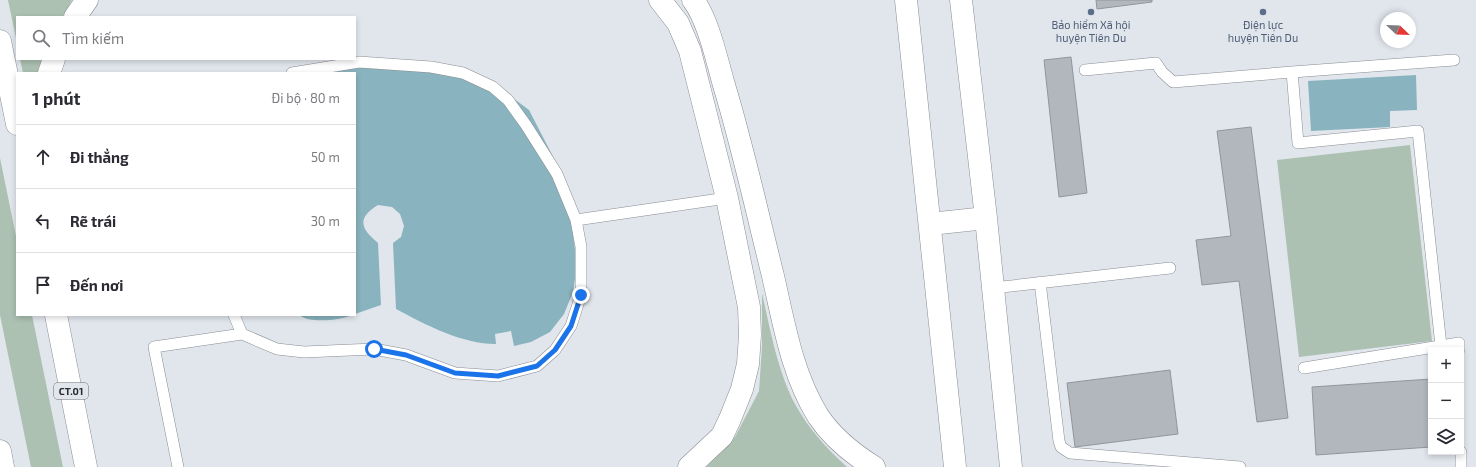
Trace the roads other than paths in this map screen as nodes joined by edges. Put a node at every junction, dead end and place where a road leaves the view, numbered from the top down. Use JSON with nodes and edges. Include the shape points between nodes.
{"nodes":[{"id":1,"x":87,"y":0,"type":"edge"},
{"id":2,"x":660,"y":0,"type":"edge"},
{"id":3,"x":693,"y":0,"type":"edge"},
{"id":4,"x":906,"y":0,"type":"edge"},
{"id":5,"x":961,"y":0,"type":"edge"},
{"id":6,"x":77,"y":16,"type":"edge"},
{"id":7,"x":0,"y":40,"type":"edge"},
{"id":8,"x":54,"y":60,"type":"edge"},
{"id":9,"x":1454,"y":60,"type":"dead end"},
{"id":10,"x":1085,"y":70,"type":"dead end"},
{"id":11,"x":49,"y":72,"type":"edge"},
{"id":12,"x":298,"y":72,"type":"edge"},
{"id":13,"x":1292,"y":72,"type":"junction"},
{"id":14,"x":16,"y":119,"type":"edge"},
{"id":15,"x":727,"y":198,"type":"junction"},
{"id":16,"x":986,"y":218,"type":"junction"},
{"id":17,"x":576,"y":220,"type":"junction"},
{"id":18,"x":930,"y":224,"type":"junction"},
{"id":19,"x":1170,"y":268,"type":"dead end"},
{"id":20,"x":1040,"y":282,"type":"junction"},
{"id":21,"x":993,"y":288,"type":"junction"},
{"id":22,"x":56,"y":316,"type":"edge"},
{"id":23,"x":64,"y":316,"type":"edge"},
{"id":24,"x":234,"y":316,"type":"edge"},
{"id":25,"x":242,"y":334,"type":"junction"},
{"id":26,"x":1441,"y":346,"type":"junction"},
{"id":27,"x":1459,"y":347,"type":"edge"},
{"id":28,"x":1304,"y":368,"type":"dead end"},
{"id":29,"x":71,"y":392,"type":"junction"},
{"id":30,"x":0,"y":451,"type":"edge"},
{"id":31,"x":1461,"y":455,"type":"edge"},
{"id":32,"x":3,"y":467,"type":"edge"},
{"id":33,"x":86,"y":467,"type":"edge"},
{"id":34,"x":178,"y":467,"type":"edge"},
{"id":35,"x":689,"y":467,"type":"edge"},
{"id":36,"x":874,"y":467,"type":"edge"},
{"id":37,"x":955,"y":467,"type":"edge"},
{"id":38,"x":1011,"y":467,"type":"edge"},
{"id":39,"x":1240,"y":467,"type":"edge"},
{"id":40,"x":1461,"y":467,"type":"edge"}],
"edges":[{"from":1,"to":6,"type":"main road"},
{"from":2,"to":15,"type":"main road","via":[[678,23],[690,51]]},
{"from":3,"to":36,"type":"main road","via":[[701,14],[717,59],[739,136],[787,340],[801,384],[819,417],[831,432],[848,449]]},
{"from":4,"to":18,"type":"main road"},
{"from":5,"to":16,"type":"main road"},
{"from":7,"to":14,"type":"main road"},
{"from":8,"to":11,"type":"main road"},
{"from":9,"to":13,"type":"lane"},
{"from":10,"to":13,"type":"lane","via":[[1156,63],[1173,82]]},
{"from":12,"to":17,"type":"lane","via":[[359,62],[431,67],[463,73],[493,87],[508,100],[542,149],[557,174]]},
{"from":13,"to":26,"type":"lane","via":[[1298,143],[1418,131]]},
{"from":15,"to":17,"type":"lane"},
{"from":15,"to":35,"type":"main road","via":[[748,307],[748,364],[742,388],[722,436]]},
{"from":16,"to":18,"type":"main road"},
{"from":16,"to":21,"type":"main road"},
{"from":17,"to":25,"type":"lane","via":[[581,247],[581,295],[571,326],[555,350],[537,366],[498,376],[455,373],[406,355],[374,349],[304,352],[277,349]]},
{"from":18,"to":37,"type":"main road"},
{"from":19,"to":20,"type":"lane"},
{"from":20,"to":21,"type":"lane"},
{"from":20,"to":39,"type":"lane","via":[[1061,447],[1070,453]]},
{"from":21,"to":38,"type":"main road"},
{"from":22,"to":29,"type":"main road","number":"CT.01"},
{"from":23,"to":29,"type":"main road"},
{"from":24,"to":25,"type":"lane"},
{"from":25,"to":34,"type":"lane","via":[[154,346]]},
{"from":26,"to":27,"type":"lane","via":[[1459,343]]},
{"from":26,"to":28,"type":"lane"},
{"from":29,"to":33,"type":"main road","number":"CT.01"},
{"from":30,"to":32,"type":"main road"},
{"from":31,"to":40,"type":"lane"}]}
